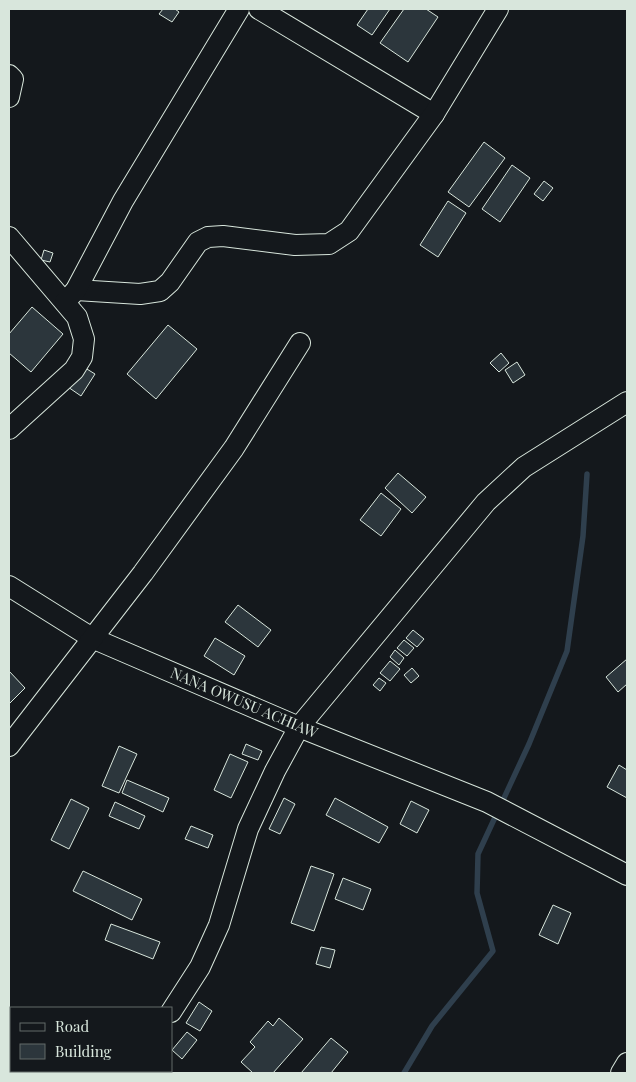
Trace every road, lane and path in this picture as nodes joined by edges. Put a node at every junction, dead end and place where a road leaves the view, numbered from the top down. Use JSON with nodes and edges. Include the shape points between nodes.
{"nodes":[{"id":1,"x":239,"y":9,"type":"edge"},
{"id":2,"x":259,"y":9,"type":"edge"},
{"id":3,"x":498,"y":9,"type":"edge"},
{"id":4,"x":9,"y":74,"type":"edge"},
{"id":5,"x":9,"y":96,"type":"edge"},
{"id":6,"x":434,"y":114,"type":"junction"},
{"id":7,"x":9,"y":237,"type":"edge"},
{"id":8,"x":71,"y":296,"type":"junction"},
{"id":9,"x":300,"y":343,"type":"dead end"},
{"id":10,"x":626,"y":404,"type":"edge"},
{"id":11,"x":9,"y":429,"type":"edge"},
{"id":12,"x":9,"y":586,"type":"edge"},
{"id":13,"x":92,"y":638,"type":"junction"},
{"id":14,"x":300,"y":728,"type":"junction"},
{"id":15,"x":9,"y":746,"type":"edge"},
{"id":16,"x":627,"y":875,"type":"edge"},
{"id":17,"x":172,"y":1010,"type":"edge"},
{"id":18,"x":627,"y":1063,"type":"edge"},
{"id":19,"x":621,"y":1073,"type":"edge"}],
"edges":[{"from":1,"to":8,"type":"street","via":[[123,201]]},
{"from":2,"to":6,"type":"street"},
{"from":3,"to":6,"type":"street"},
{"from":4,"to":5,"type":"street","via":[[13,79]]},
{"from":6,"to":8,"type":"street","via":[[349,231],[329,244],[295,245],[208,237],[198,242],[170,282],[160,290],[140,294]]},
{"from":7,"to":8,"type":"street"},
{"from":8,"to":11,"type":"street","via":[[84,339],[82,357],[74,370]]},
{"from":9,"to":13,"type":"street","via":[[234,448]]},
{"from":10,"to":14,"type":"street","via":[[524,467],[486,502]]},
{"from":12,"to":13,"type":"street","name":"NANA OWUSU ACHIAW"},
{"from":13,"to":14,"type":"street","name":"NANA OWUSU ACHIAW"},
{"from":13,"to":15,"type":"street"},
{"from":14,"to":16,"type":"street","name":"NANA OWUSU ACHIAW","via":[[487,802]]},
{"from":14,"to":17,"type":"street","via":[[275,771],[248,829],[219,925],[200,967]]},
{"from":18,"to":19,"type":"street"}]}
